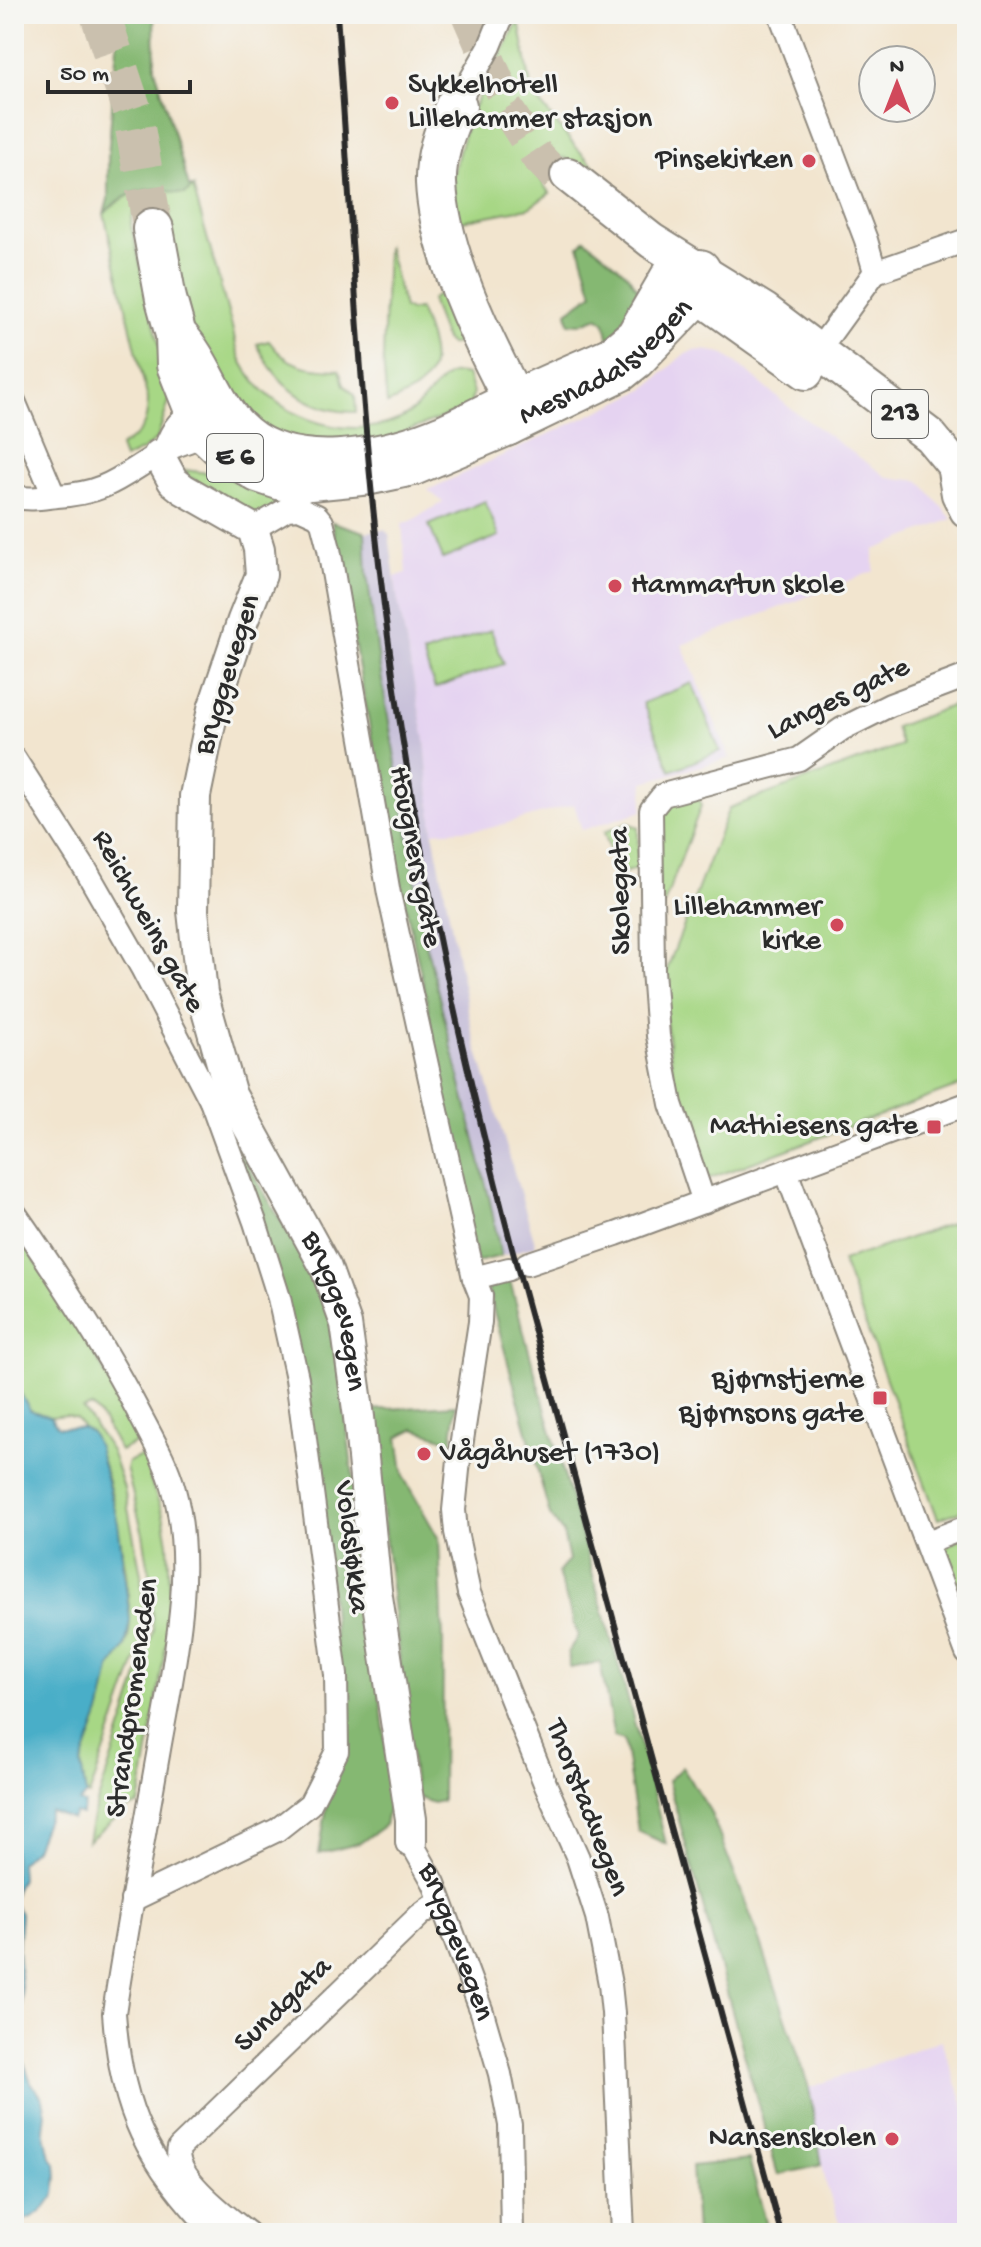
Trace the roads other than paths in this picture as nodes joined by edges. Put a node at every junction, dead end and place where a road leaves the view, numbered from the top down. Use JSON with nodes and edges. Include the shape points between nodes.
{"nodes":[{"id":1,"x":503,"y":14,"type":"edge"},
{"id":2,"x":780,"y":14,"type":"edge"},
{"id":3,"x":456,"y":106,"type":"joint"},
{"id":4,"x":153,"y":229,"type":"tunnel mouth"},
{"id":5,"x":967,"y":240,"type":"edge"},
{"id":6,"x":875,"y":272,"type":"junction"},
{"id":7,"x":689,"y":281,"type":"junction"},
{"id":8,"x":801,"y":354,"type":"junction"},
{"id":9,"x":14,"y":401,"type":"edge"},
{"id":10,"x":504,"y":412,"type":"junction"},
{"id":11,"x":209,"y":421,"type":"junction"},
{"id":12,"x":161,"y":453,"type":"junction"},
{"id":13,"x":54,"y":496,"type":"junction"},
{"id":14,"x":14,"y":497,"type":"edge"},
{"id":15,"x":963,"y":502,"type":"edge"},
{"id":16,"x":253,"y":529,"type":"junction"},
{"id":17,"x":967,"y":676,"type":"edge"},
{"id":18,"x":14,"y":758,"type":"edge"},
{"id":19,"x":651,"y":810,"type":"joint"},
{"id":20,"x":221,"y":1098,"type":"junction"},
{"id":21,"x":967,"y":1104,"type":"edge"},
{"id":22,"x":786,"y":1171,"type":"junction"},
{"id":23,"x":704,"y":1202,"type":"junction"},
{"id":24,"x":14,"y":1212,"type":"edge"},
{"id":25,"x":474,"y":1278,"type":"junction"},
{"id":26,"x":967,"y":1527,"type":"edge"},
{"id":27,"x":927,"y":1542,"type":"junction"},
{"id":28,"x":967,"y":1653,"type":"edge"},
{"id":29,"x":411,"y":1842,"type":"joint"},
{"id":30,"x":132,"y":1900,"type":"junction"},
{"id":31,"x":439,"y":1901,"type":"junction"},
{"id":32,"x":215,"y":2233,"type":"edge"},
{"id":33,"x":248,"y":2233,"type":"edge"},
{"id":34,"x":512,"y":2233,"type":"edge"},
{"id":35,"x":623,"y":2233,"type":"edge"}],
"edges":[{"from":1,"to":3,"type":"street"},
{"from":2,"to":6,"type":"street"},
{"from":3,"to":10,"type":"highway","via":[[436,183],[440,216],[479,332],[480,362]]},
{"from":4,"to":11,"type":"highway","name":"Mesnadalsvegen","number":"E 6","via":[[176,335],[177,365]]},
{"from":5,"to":6,"type":"street"},
{"from":6,"to":8,"type":"street"},
{"from":7,"to":7,"type":"main road","number":"213","via":[[652,241],[564,178],[597,213]]},
{"from":7,"to":8,"type":"main road","number":"213"},
{"from":7,"to":10,"type":"highway","name":"Mesnadalsvegen","number":"E 6","via":[[635,359],[620,371]]},
{"from":8,"to":15,"type":"main road","number":"213","via":[[825,386],[897,434]]},
{"from":8,"to":15,"type":"main road","number":"213","via":[[930,436],[954,465]]},
{"from":9,"to":13,"type":"street"},
{"from":10,"to":11,"type":"highway","name":"Mesnadalsvegen","number":"E 6","via":[[413,465],[310,480],[282,480],[258,472],[224,450]]},
{"from":11,"to":12,"type":"street","via":[[178,422]]},
{"from":12,"to":13,"type":"street","via":[[101,489]]},
{"from":12,"to":16,"type":"street","via":[[173,481]]},
{"from":13,"to":14,"type":"street","via":[[34,501]]},
{"from":16,"to":20,"type":"street","name":"Bryggevegen","via":[[261,575],[213,709],[195,796],[193,911]]},
{"from":16,"to":25,"type":"street","name":"Hougners gate","via":[[287,509],[299,508],[322,522],[389,894]]},
{"from":17,"to":19,"type":"street","name":"Langes gate","via":[[890,705],[799,759],[663,795]]},
{"from":18,"to":20,"type":"street","name":"Reichweins gate"},
{"from":19,"to":23,"type":"street","name":"Skolegata","via":[[658,1036],[666,1082]]},
{"from":20,"to":29,"type":"street","name":"Bryggevegen","via":[[326,1268],[346,1324]]},
{"from":20,"to":30,"type":"street","name":"Voldsløkka","via":[[297,1378],[336,1675],[337,1751],[310,1804],[277,1830]]},
{"from":21,"to":22,"type":"street"},
{"from":22,"to":23,"type":"street"},
{"from":22,"to":27,"type":"street"},
{"from":23,"to":25,"type":"street"},
{"from":24,"to":30,"type":"street","name":"Strandpromenaden","via":[[114,1364],[162,1456],[181,1525],[177,1646]]},
{"from":25,"to":35,"type":"street","name":"Thorstadvegen","via":[[481,1296],[480,1322],[454,1510],[469,1593],[578,1858],[597,1917],[613,2013]]},
{"from":26,"to":27,"type":"street"},
{"from":27,"to":28,"type":"street"},
{"from":29,"to":31,"type":"street","name":"Bryggevegen"},
{"from":30,"to":32,"type":"street","name":"Strandpromenaden","via":[[114,2013],[128,2102],[142,2139],[167,2178]]},
{"from":31,"to":33,"type":"street","name":"Sundgata","via":[[179,2148],[181,2168],[206,2198]]},
{"from":31,"to":34,"type":"street","name":"Bryggevegen","via":[[500,2074],[510,2125]]}]}
